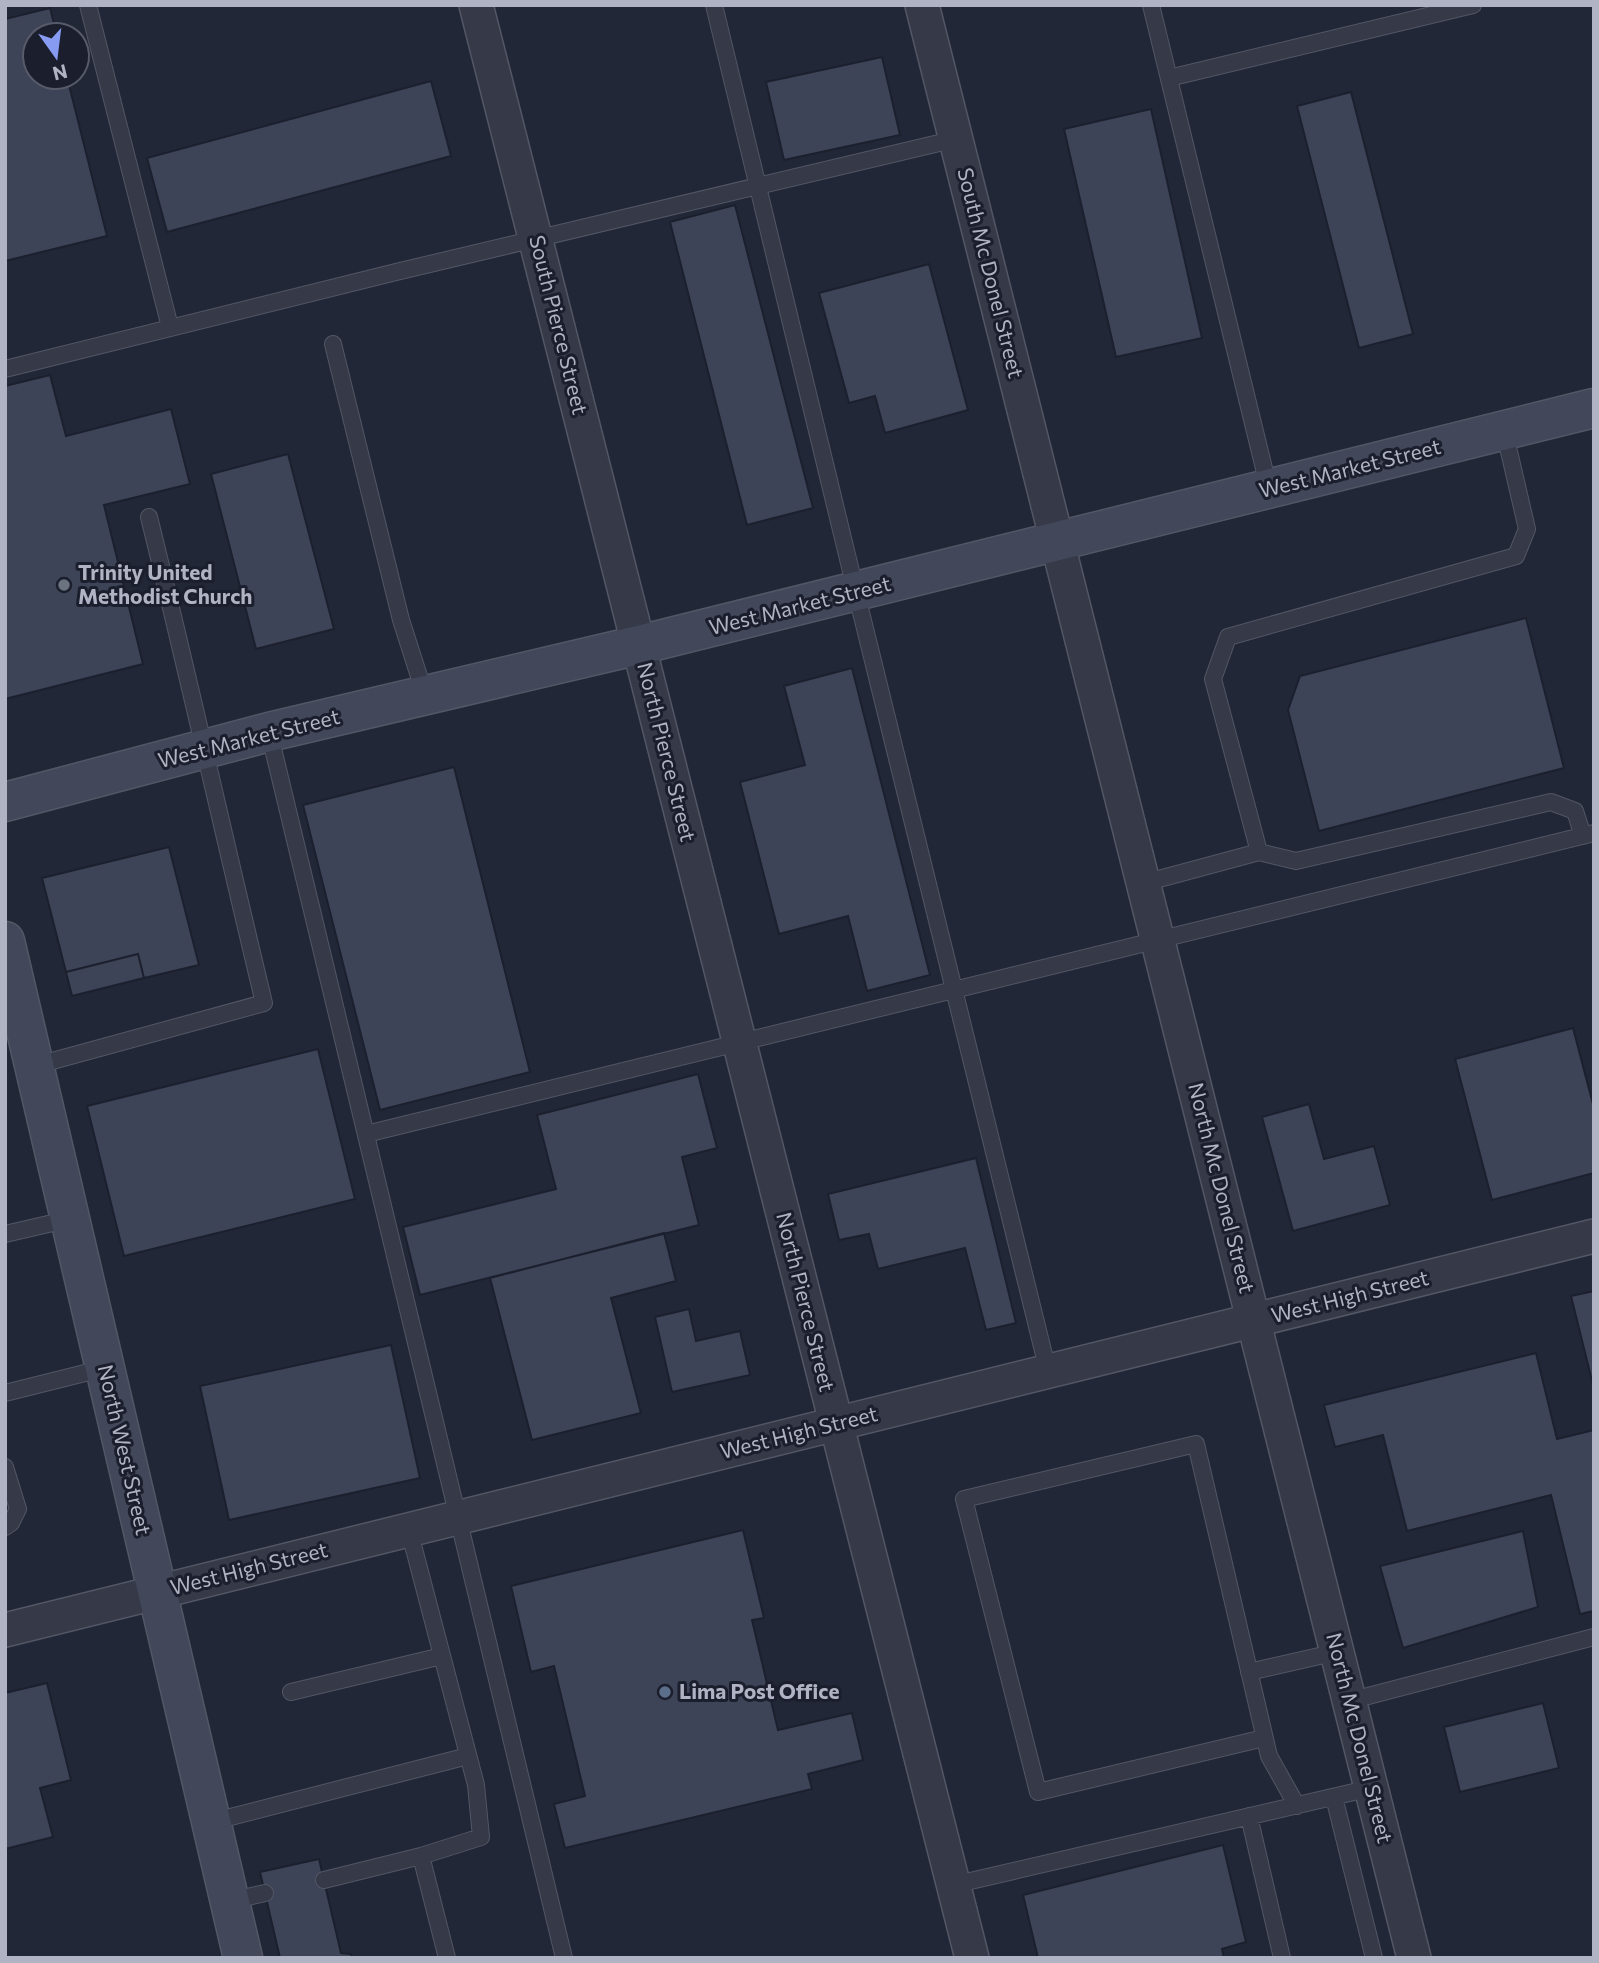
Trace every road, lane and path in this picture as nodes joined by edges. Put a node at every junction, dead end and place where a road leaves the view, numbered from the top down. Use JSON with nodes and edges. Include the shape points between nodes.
{"nodes":[{"id":1,"x":88,"y":5,"type":"edge"},
{"id":2,"x":476,"y":5,"type":"edge"},
{"id":3,"x":714,"y":5,"type":"edge"},
{"id":4,"x":922,"y":5,"type":"edge"},
{"id":5,"x":1151,"y":5,"type":"edge"},
{"id":6,"x":1474,"y":5,"type":"edge"},
{"id":7,"x":1168,"y":78,"type":"junction"},
{"id":8,"x":956,"y":139,"type":"junction"},
{"id":9,"x":758,"y":186,"type":"junction"},
{"id":10,"x":536,"y":240,"type":"junction"},
{"id":11,"x":170,"y":327,"type":"junction"},
{"id":12,"x":333,"y":344,"type":"dead end"},
{"id":13,"x":5,"y":369,"type":"edge"},
{"id":14,"x":1594,"y":408,"type":"edge"},
{"id":15,"x":1504,"y":430,"type":"junction"},
{"id":16,"x":1269,"y":489,"type":"junction"},
{"id":17,"x":149,"y":517,"type":"dead end"},
{"id":18,"x":1058,"y":541,"type":"junction"},
{"id":19,"x":856,"y":592,"type":"junction"},
{"id":20,"x":639,"y":645,"type":"junction"},
{"id":21,"x":425,"y":695,"type":"junction"},
{"id":22,"x":269,"y":732,"type":"junction"},
{"id":23,"x":203,"y":750,"type":"junction"},
{"id":24,"x":5,"y":802,"type":"edge"},
{"id":25,"x":1588,"y":834,"type":"edge"},
{"id":26,"x":1259,"y":852,"type":"junction"},
{"id":27,"x":1144,"y":883,"type":"junction"},
{"id":28,"x":1158,"y":940,"type":"junction"},
{"id":29,"x":5,"y":941,"type":"edge"},
{"id":30,"x":954,"y":990,"type":"junction"},
{"id":31,"x":739,"y":1042,"type":"junction"},
{"id":32,"x":34,"y":1066,"type":"junction"},
{"id":33,"x":366,"y":1134,"type":"junction"},
{"id":34,"x":70,"y":1219,"type":"junction"},
{"id":35,"x":5,"y":1234,"type":"edge"},
{"id":36,"x":1594,"y":1236,"type":"edge"},
{"id":37,"x":1254,"y":1320,"type":"junction"},
{"id":38,"x":105,"y":1368,"type":"junction"},
{"id":39,"x":1048,"y":1371,"type":"junction"},
{"id":40,"x":5,"y":1393,"type":"edge"},
{"id":41,"x":836,"y":1424,"type":"junction"},
{"id":42,"x":5,"y":1467,"type":"edge"},
{"id":43,"x":458,"y":1518,"type":"junction"},
{"id":44,"x":5,"y":1527,"type":"edge"},
{"id":45,"x":409,"y":1530,"type":"junction"},
{"id":46,"x":157,"y":1592,"type":"junction"},
{"id":47,"x":5,"y":1630,"type":"edge"},
{"id":48,"x":1594,"y":1637,"type":"edge"},
{"id":49,"x":1337,"y":1652,"type":"junction"},
{"id":50,"x":442,"y":1656,"type":"junction"},
{"id":51,"x":1249,"y":1672,"type":"junction"},
{"id":52,"x":291,"y":1692,"type":"dead end"},
{"id":53,"x":1349,"y":1701,"type":"junction"},
{"id":54,"x":1265,"y":1738,"type":"junction"},
{"id":55,"x":468,"y":1756,"type":"junction"},
{"id":56,"x":1371,"y":1788,"type":"junction"},
{"id":57,"x":1334,"y":1797,"type":"junction"},
{"id":58,"x":1297,"y":1806,"type":"junction"},
{"id":59,"x":1250,"y":1816,"type":"junction"},
{"id":60,"x":211,"y":1822,"type":"junction"},
{"id":61,"x":421,"y":1856,"type":"junction"},
{"id":62,"x":324,"y":1880,"type":"dead end"},
{"id":63,"x":953,"y":1885,"type":"junction"},
{"id":64,"x":243,"y":1958,"type":"edge"},
{"id":65,"x":447,"y":1958,"type":"edge"},
{"id":66,"x":564,"y":1958,"type":"edge"},
{"id":67,"x":972,"y":1958,"type":"edge"},
{"id":68,"x":1282,"y":1958,"type":"edge"},
{"id":69,"x":1374,"y":1958,"type":"edge"},
{"id":70,"x":1414,"y":1958,"type":"edge"}],
"edges":[{"from":1,"to":11,"type":"lane"},
{"from":2,"to":10,"type":"street","name":"South Pierce Street"},
{"from":3,"to":9,"type":"lane"},
{"from":4,"to":8,"type":"street","name":"South Mc Donel Street"},
{"from":5,"to":7,"type":"lane"},
{"from":6,"to":7,"type":"lane"},
{"from":7,"to":16,"type":"lane"},
{"from":8,"to":9,"type":"lane"},
{"from":8,"to":18,"type":"street","name":"South Mc Donel Street"},
{"from":9,"to":10,"type":"lane"},
{"from":9,"to":19,"type":"lane"},
{"from":10,"to":11,"type":"lane"},
{"from":10,"to":20,"type":"street","name":"South Pierce Street"},
{"from":11,"to":13,"type":"lane"},
{"from":12,"to":21,"type":"lane","via":[[401,620]]},
{"from":14,"to":15,"type":"street","name":"West Market Street"},
{"from":15,"to":16,"type":"street","name":"West Market Street"},
{"from":15,"to":26,"type":"lane","via":[[1527,528],[1516,556],[1228,637],[1213,679]]},
{"from":16,"to":18,"type":"street","name":"West Market Street"},
{"from":17,"to":23,"type":"lane"},
{"from":18,"to":19,"type":"street","name":"West Market Street"},
{"from":18,"to":27,"type":"street","name":"North Mc Donel Street"},
{"from":19,"to":20,"type":"street","name":"West Market Street"},
{"from":19,"to":30,"type":"lane"},
{"from":20,"to":21,"type":"street","name":"West Market Street"},
{"from":20,"to":31,"type":"street","name":"North Pierce Street"},
{"from":21,"to":22,"type":"street","name":"West Market Street"},
{"from":22,"to":23,"type":"street","name":"West Market Street"},
{"from":22,"to":33,"type":"lane"},
{"from":23,"to":24,"type":"street","name":"West Market Street"},
{"from":23,"to":32,"type":"lane","via":[[264,1003]]},
{"from":25,"to":26,"type":"lane","via":[[1575,811],[1551,803],[1296,861]]},
{"from":25,"to":28,"type":"lane"},
{"from":26,"to":27,"type":"lane"},
{"from":27,"to":28,"type":"street","name":"North Mc Donel Street"},
{"from":28,"to":30,"type":"lane"},
{"from":28,"to":37,"type":"street","name":"North Mc Donel Street"},
{"from":29,"to":32,"type":"street","name":"North West Street"},
{"from":30,"to":31,"type":"lane"},
{"from":30,"to":39,"type":"lane"},
{"from":31,"to":33,"type":"lane"},
{"from":31,"to":41,"type":"street","name":"North Pierce Street"},
{"from":32,"to":34,"type":"street","name":"North West Street"},
{"from":33,"to":43,"type":"lane"},
{"from":34,"to":35,"type":"lane"},
{"from":34,"to":38,"type":"street","name":"North West Street"},
{"from":36,"to":37,"type":"street","name":"West High Street"},
{"from":37,"to":39,"type":"street","name":"West High Street"},
{"from":37,"to":49,"type":"street","name":"North Mc Donel Street"},
{"from":38,"to":40,"type":"lane"},
{"from":38,"to":46,"type":"street","name":"North West Street"},
{"from":39,"to":41,"type":"street","name":"West High Street"},
{"from":41,"to":43,"type":"street","name":"West High Street"},
{"from":41,"to":63,"type":"street","name":"North Pierce Street"},
{"from":42,"to":44,"type":"lane","via":[[18,1509]]},
{"from":43,"to":45,"type":"street","name":"West High Street"},
{"from":43,"to":66,"type":"lane"},
{"from":45,"to":46,"type":"street","name":"West High Street"},
{"from":45,"to":50,"type":"lane"},
{"from":46,"to":47,"type":"street","name":"West High Street"},
{"from":46,"to":60,"type":"street","name":"North West Street"},
{"from":48,"to":53,"type":"lane"},
{"from":49,"to":51,"type":"lane"},
{"from":49,"to":53,"type":"street","name":"North Mc Donel Street"},
{"from":50,"to":52,"type":"lane"},
{"from":50,"to":55,"type":"lane"},
{"from":51,"to":54,"type":"lane"},
{"from":51,"to":54,"type":"lane","via":[[1196,1444],[964,1499],[1038,1792]]},
{"from":53,"to":56,"type":"street","name":"North Mc Donel Street"},
{"from":54,"to":58,"type":"lane","via":[[1269,1756]]},
{"from":55,"to":60,"type":"lane"},
{"from":55,"to":61,"type":"lane","via":[[481,1837]]},
{"from":56,"to":57,"type":"lane"},
{"from":56,"to":70,"type":"street","name":"North Mc Donel Street"},
{"from":57,"to":58,"type":"lane"},
{"from":57,"to":69,"type":"lane"},
{"from":58,"to":59,"type":"lane"},
{"from":59,"to":63,"type":"lane"},
{"from":59,"to":68,"type":"lane"},
{"from":60,"to":64,"type":"street","name":"North West Street","via":[[248,1897]]},
{"from":61,"to":62,"type":"lane"},
{"from":61,"to":65,"type":"lane"},
{"from":63,"to":67,"type":"street","name":"North Pierce Street"}]}
